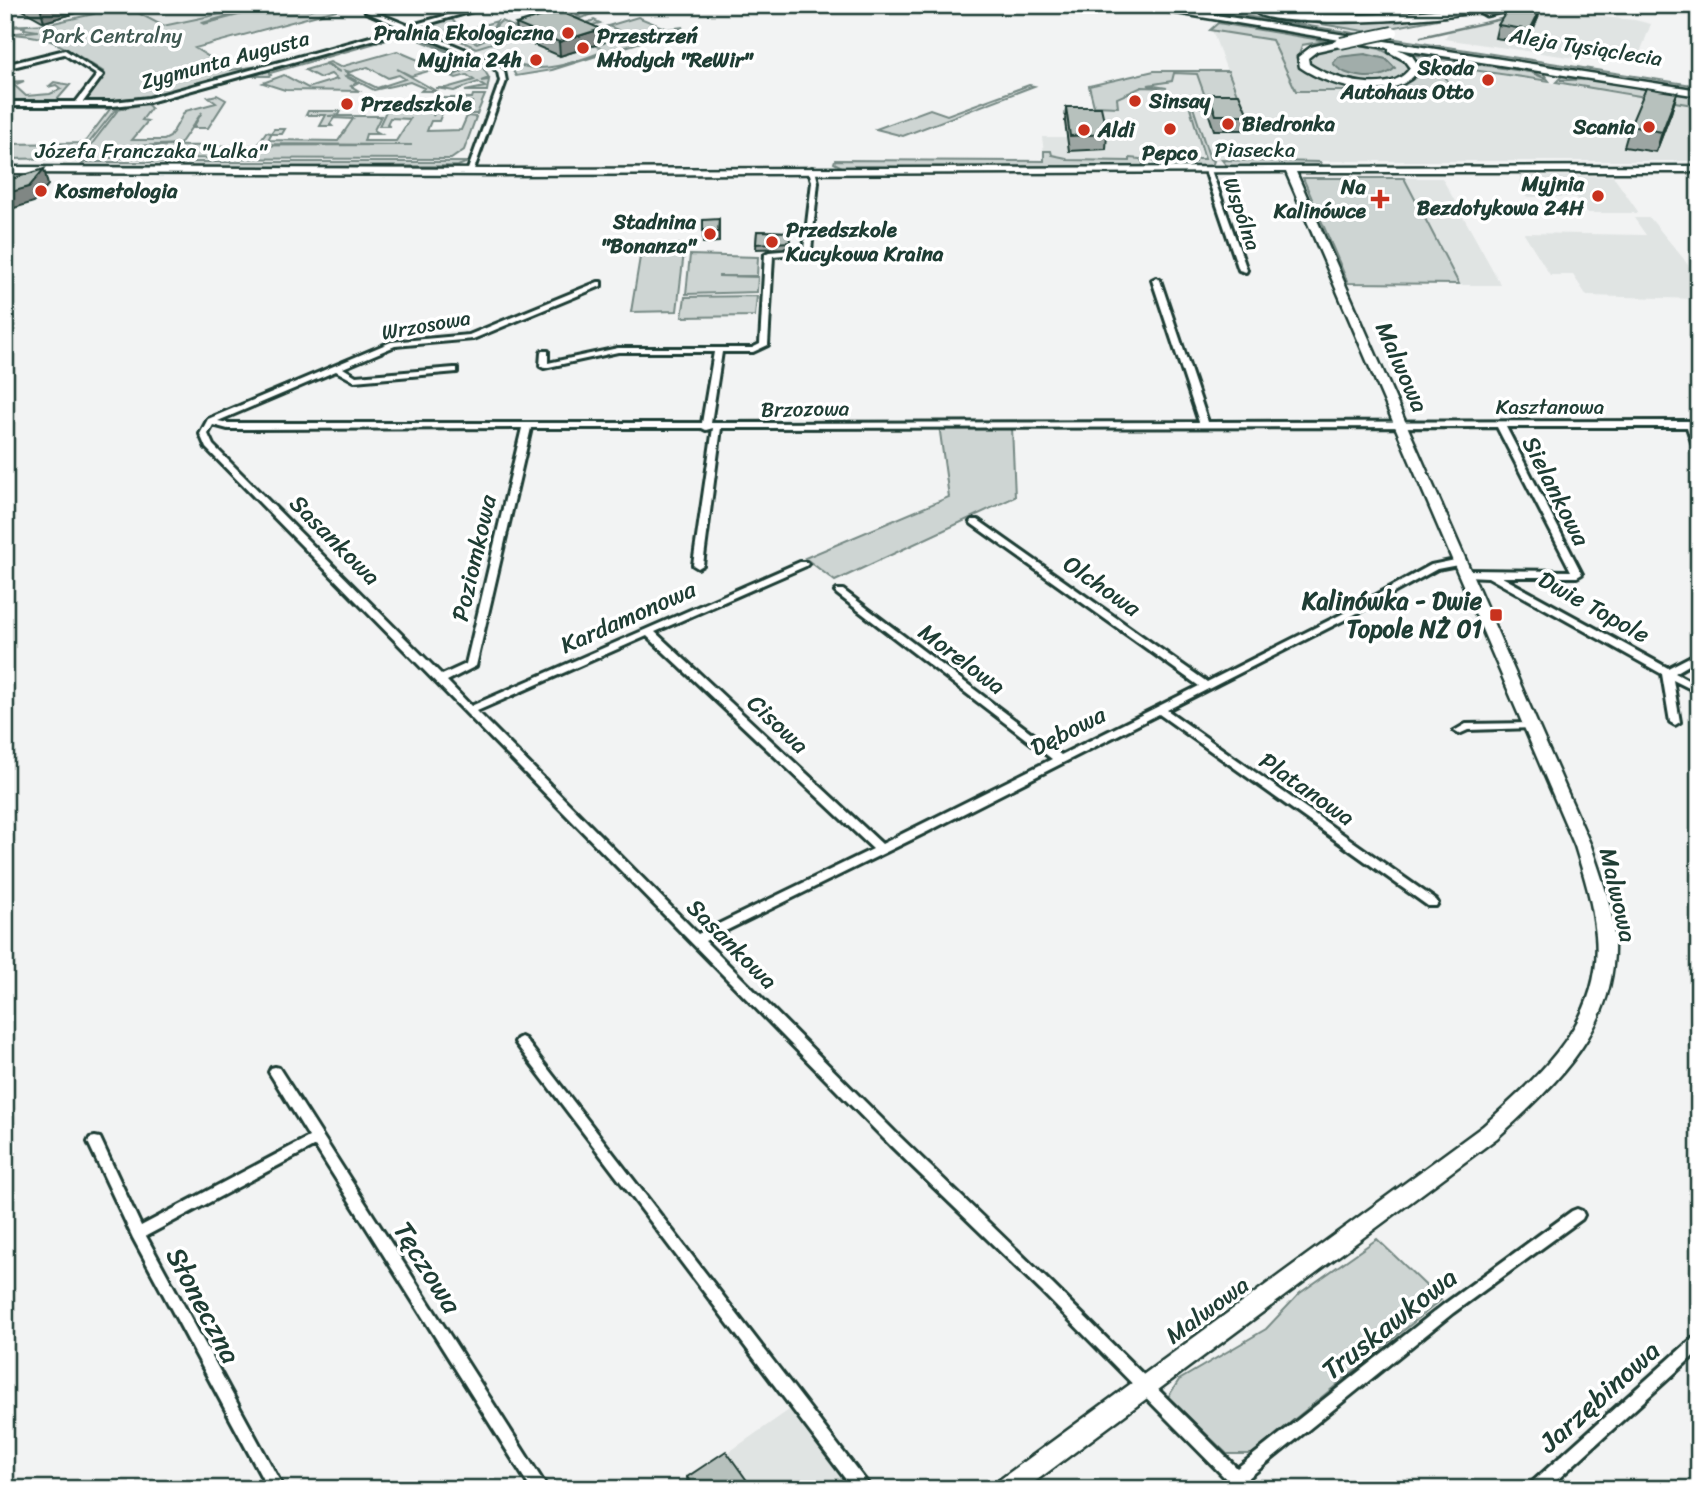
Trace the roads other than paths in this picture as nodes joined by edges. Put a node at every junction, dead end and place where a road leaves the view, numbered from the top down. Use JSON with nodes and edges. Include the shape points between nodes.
{"nodes":[{"id":1,"x":490,"y":5,"type":"edge"},
{"id":2,"x":1132,"y":5,"type":"edge"},
{"id":3,"x":1191,"y":5,"type":"edge"},
{"id":4,"x":1257,"y":5,"type":"edge"},
{"id":5,"x":1497,"y":5,"type":"edge"},
{"id":6,"x":1530,"y":5,"type":"edge"},
{"id":7,"x":1448,"y":6,"type":"edge"},
{"id":8,"x":368,"y":10,"type":"dead end"},
{"id":9,"x":1219,"y":14,"type":"junction"},
{"id":10,"x":1419,"y":26,"type":"dead end"},
{"id":11,"x":409,"y":28,"type":"junction"},
{"id":12,"x":1406,"y":29,"type":"dead end"},
{"id":13,"x":1337,"y":40,"type":"junction"},
{"id":14,"x":5,"y":67,"type":"edge"},
{"id":15,"x":1696,"y":82,"type":"edge"},
{"id":16,"x":1699,"y":93,"type":"edge"},
{"id":17,"x":5,"y":104,"type":"edge"},
{"id":18,"x":78,"y":104,"type":"junction"},
{"id":19,"x":1699,"y":169,"type":"edge"},
{"id":20,"x":5,"y":170,"type":"edge"},
{"id":21,"x":471,"y":170,"type":"junction"},
{"id":22,"x":812,"y":170,"type":"junction"},
{"id":23,"x":1208,"y":170,"type":"junction"},
{"id":24,"x":1290,"y":170,"type":"junction"},
{"id":25,"x":1243,"y":270,"type":"dead end"},
{"id":26,"x":1156,"y":280,"type":"dead end"},
{"id":27,"x":598,"y":284,"type":"dead end"},
{"id":28,"x":718,"y":350,"type":"junction"},
{"id":29,"x":545,"y":353,"type":"dead end"},
{"id":30,"x":337,"y":368,"type":"junction"},
{"id":31,"x":454,"y":370,"type":"dead end"},
{"id":32,"x":210,"y":422,"type":"junction"},
{"id":33,"x":1204,"y":424,"type":"junction"},
{"id":34,"x":1401,"y":424,"type":"junction"},
{"id":35,"x":1500,"y":424,"type":"junction"},
{"id":36,"x":1694,"y":424,"type":"edge"},
{"id":37,"x":527,"y":426,"type":"junction"},
{"id":38,"x":706,"y":427,"type":"junction"},
{"id":39,"x":717,"y":427,"type":"junction"},
{"id":40,"x":1699,"y":451,"type":"edge"},
{"id":41,"x":975,"y":522,"type":"dead end"},
{"id":42,"x":803,"y":564,"type":"dead end"},
{"id":43,"x":698,"y":565,"type":"dead end"},
{"id":44,"x":1463,"y":567,"type":"junction"},
{"id":45,"x":1490,"y":574,"type":"junction"},
{"id":46,"x":840,"y":592,"type":"dead end"},
{"id":47,"x":648,"y":631,"type":"junction"},
{"id":48,"x":1699,"y":655,"type":"edge"},
{"id":49,"x":1667,"y":673,"type":"junction"},
{"id":50,"x":440,"y":680,"type":"junction"},
{"id":51,"x":1205,"y":685,"type":"junction"},
{"id":52,"x":1699,"y":690,"type":"edge"},
{"id":53,"x":1158,"y":709,"type":"junction"},
{"id":54,"x":470,"y":710,"type":"junction"},
{"id":55,"x":1675,"y":722,"type":"dead end"},
{"id":56,"x":1532,"y":726,"type":"junction"},
{"id":57,"x":1459,"y":731,"type":"dead end"},
{"id":58,"x":1059,"y":759,"type":"junction"},
{"id":59,"x":880,"y":849,"type":"junction"},
{"id":60,"x":1432,"y":903,"type":"dead end"},
{"id":61,"x":696,"y":940,"type":"junction"},
{"id":62,"x":521,"y":1042,"type":"dead end"},
{"id":63,"x":275,"y":1072,"type":"dead end"},
{"id":64,"x":317,"y":1139,"type":"junction"},
{"id":65,"x":95,"y":1142,"type":"dead end"},
{"id":66,"x":1577,"y":1215,"type":"dead end"},
{"id":67,"x":138,"y":1234,"type":"junction"},
{"id":68,"x":1699,"y":1342,"type":"edge"},
{"id":69,"x":1145,"y":1386,"type":"junction"},
{"id":70,"x":1241,"y":1483,"type":"edge"},
{"id":71,"x":276,"y":1489,"type":"edge"},
{"id":72,"x":540,"y":1489,"type":"edge"},
{"id":73,"x":863,"y":1489,"type":"edge"},
{"id":74,"x":1006,"y":1489,"type":"edge"},
{"id":75,"x":1535,"y":1489,"type":"edge"}],
"edges":[{"from":1,"to":11,"type":"street","name":"Zygmunta Augusta"},
{"from":2,"to":9,"type":"main road"},
{"from":3,"to":9,"type":"main road"},
{"from":4,"to":7,"type":"street","via":[[1396,10]]},
{"from":5,"to":9,"type":"main road","via":[[1357,19]]},
{"from":6,"to":10,"type":"main road"},
{"from":8,"to":11,"type":"street"},
{"from":9,"to":13,"type":"main road","name":"Aleja Tysiąclecia"},
{"from":9,"to":15,"type":"main road","name":"Aleja Tysiąclecia"},
{"from":11,"to":18,"type":"street","name":"Zygmunta Augusta","via":[[157,98]]},
{"from":11,"to":21,"type":"street","via":[[490,62],[503,75]]},
{"from":12,"to":13,"type":"main road","bridge":true},
{"from":13,"to":13,"type":"main road","via":[[1396,52],[1411,61],[1415,71],[1400,82],[1367,85],[1326,79],[1304,65],[1306,53]]},
{"from":13,"to":16,"type":"main road","name":"Aleja Tysiąclecia"},
{"from":14,"to":18,"type":"street","via":[[65,52],[100,75]]},
{"from":17,"to":18,"type":"street","name":"Zygmunta Augusta"},
{"from":19,"to":24,"type":"street","name":"Piasecka"},
{"from":20,"to":21,"type":"street","name":"Józefa Franczaka \"Lalka\""},
{"from":21,"to":22,"type":"street","name":"Józefa Franczaka \"Lalka\""},
{"from":22,"to":23,"type":"street","name":"Piasecka"},
{"from":22,"to":28,"type":"street","via":[[807,251],[769,254],[764,345]]},
{"from":23,"to":24,"type":"street","name":"Piasecka"},
{"from":23,"to":25,"type":"street","name":"Wspólna"},
{"from":24,"to":34,"type":"street","name":"Malwowa"},
{"from":26,"to":33,"type":"street"},
{"from":27,"to":30,"type":"street","name":"Wrzosowa","via":[[470,337],[394,344]]},
{"from":28,"to":29,"type":"street","via":[[618,350],[544,366]]},
{"from":28,"to":38,"type":"street"},
{"from":30,"to":31,"type":"street","name":"Wrzosowa","via":[[354,379]]},
{"from":30,"to":32,"type":"street","name":"Wrzosowa"},
{"from":32,"to":37,"type":"street","name":"Brzozowa","via":[[228,426]]},
{"from":32,"to":50,"type":"street","name":"Sasankowa","via":[[204,434],[209,446]]},
{"from":33,"to":34,"type":"street","name":"Brzozowa"},
{"from":33,"to":39,"type":"street","name":"Brzozowa"},
{"from":34,"to":35,"type":"street","name":"Kasztanowa"},
{"from":34,"to":44,"type":"street","name":"Malwowa"},
{"from":35,"to":36,"type":"street","name":"Kasztanowa"},
{"from":35,"to":45,"type":"street","name":"Sielankowa","via":[[1577,574]]},
{"from":36,"to":40,"type":"street"},
{"from":37,"to":38,"type":"street","name":"Brzozowa"},
{"from":37,"to":50,"type":"street","name":"Poziomkowa","via":[[471,666]]},
{"from":38,"to":39,"type":"street","name":"Brzozowa"},
{"from":39,"to":43,"type":"street"},
{"from":41,"to":51,"type":"street","name":"Olchowa"},
{"from":42,"to":47,"type":"street","name":"Kardamonowa"},
{"from":44,"to":45,"type":"street","name":"Dwie Topole"},
{"from":44,"to":51,"type":"street","name":"Dębowa","via":[[1434,567]]},
{"from":44,"to":56,"type":"street","name":"Malwowa"},
{"from":45,"to":49,"type":"street","name":"Dwie Topole"},
{"from":46,"to":58,"type":"street","name":"Morelowa"},
{"from":47,"to":54,"type":"street","name":"Kardamonowa"},
{"from":47,"to":59,"type":"street","name":"Cisowa"},
{"from":48,"to":49,"type":"street"},
{"from":49,"to":52,"type":"street","name":"Dwie Topole"},
{"from":49,"to":55,"type":"street"},
{"from":50,"to":54,"type":"street","name":"Sasankowa"},
{"from":51,"to":53,"type":"street","name":"Dębowa"},
{"from":53,"to":58,"type":"street","name":"Dębowa"},
{"from":53,"to":60,"type":"street","name":"Platanowa"},
{"from":54,"to":61,"type":"street","name":"Sasankowa"},
{"from":56,"to":57,"type":"street","via":[[1466,727]]},
{"from":56,"to":69,"type":"street","name":"Malwowa","via":[[1590,865],[1603,917],[1605,978],[1589,1024],[1544,1082],[1490,1132]]},
{"from":58,"to":59,"type":"street","name":"Dębowa"},
{"from":59,"to":61,"type":"street","name":"Dębowa"},
{"from":61,"to":69,"type":"street","name":"Sasankowa"},
{"from":62,"to":73,"type":"street"},
{"from":63,"to":64,"type":"street","name":"Tęczowa"},
{"from":64,"to":67,"type":"street"},
{"from":64,"to":72,"type":"street","name":"Tęczowa"},
{"from":65,"to":67,"type":"street","name":"Słoneczna"},
{"from":66,"to":70,"type":"street","name":"Truskawkowa","via":[[1448,1309]]},
{"from":67,"to":71,"type":"street","name":"Słoneczna"},
{"from":68,"to":75,"type":"street","name":"Jarzębinowa"},
{"from":69,"to":70,"type":"street","name":"Sasankowa"},
{"from":69,"to":74,"type":"street","name":"Malwowa"}]}
